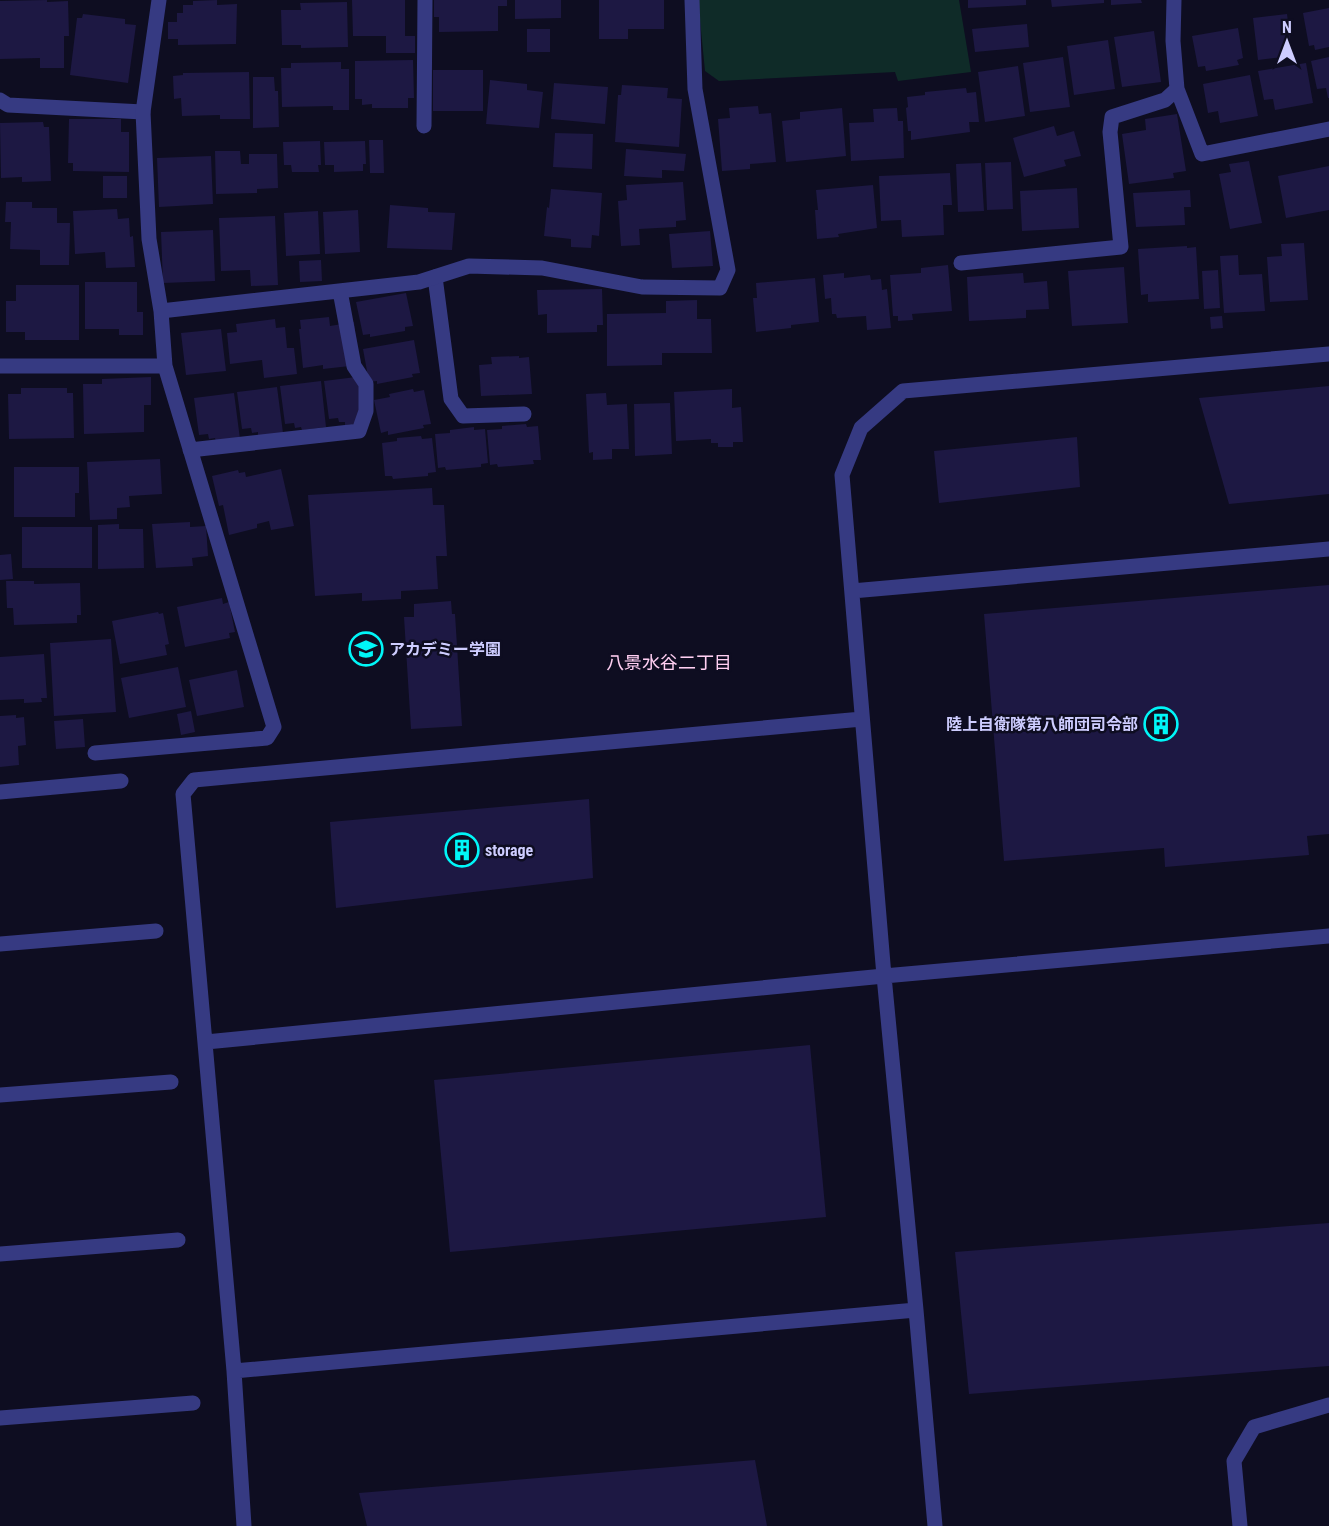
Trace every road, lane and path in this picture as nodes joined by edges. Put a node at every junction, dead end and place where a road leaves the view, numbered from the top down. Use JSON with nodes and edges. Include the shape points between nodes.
{"nodes":[{"id":1,"x":159,"y":0,"type":"edge"},
{"id":2,"x":425,"y":0,"type":"edge"},
{"id":3,"x":692,"y":0,"type":"edge"},
{"id":4,"x":1174,"y":0,"type":"edge"},
{"id":5,"x":1177,"y":89,"type":"junction"},
{"id":6,"x":0,"y":100,"type":"edge"},
{"id":7,"x":143,"y":112,"type":"junction"},
{"id":8,"x":424,"y":126,"type":"dead end"},
{"id":9,"x":1329,"y":129,"type":"edge"},
{"id":10,"x":961,"y":263,"type":"dead end"},
{"id":11,"x":435,"y":277,"type":"junction"},
{"id":12,"x":340,"y":291,"type":"junction"},
{"id":13,"x":161,"y":311,"type":"junction"},
{"id":14,"x":1329,"y":354,"type":"edge"},
{"id":15,"x":0,"y":366,"type":"edge"},
{"id":16,"x":165,"y":366,"type":"junction"},
{"id":17,"x":524,"y":414,"type":"dead end"},
{"id":18,"x":190,"y":450,"type":"junction"},
{"id":19,"x":1329,"y":549,"type":"edge"},
{"id":20,"x":852,"y":591,"type":"junction"},
{"id":21,"x":862,"y":719,"type":"junction"},
{"id":22,"x":95,"y":753,"type":"dead end"},
{"id":23,"x":121,"y":781,"type":"dead end"},
{"id":24,"x":0,"y":792,"type":"edge"},
{"id":25,"x":156,"y":931,"type":"dead end"},
{"id":26,"x":1329,"y":936,"type":"edge"},
{"id":27,"x":0,"y":944,"type":"edge"},
{"id":28,"x":884,"y":976,"type":"junction"},
{"id":29,"x":206,"y":1042,"type":"junction"},
{"id":30,"x":171,"y":1082,"type":"dead end"},
{"id":31,"x":0,"y":1095,"type":"edge"},
{"id":32,"x":178,"y":1240,"type":"dead end"},
{"id":33,"x":0,"y":1254,"type":"edge"},
{"id":34,"x":916,"y":1310,"type":"junction"},
{"id":35,"x":234,"y":1371,"type":"junction"},
{"id":36,"x":192,"y":1403,"type":"dead end"},
{"id":37,"x":1329,"y":1405,"type":"edge"},
{"id":38,"x":0,"y":1418,"type":"edge"},
{"id":39,"x":244,"y":1526,"type":"edge"},
{"id":40,"x":935,"y":1526,"type":"edge"},
{"id":41,"x":1240,"y":1526,"type":"edge"}],
"edges":[{"from":1,"to":7,"type":"street"},
{"from":2,"to":8,"type":"street"},
{"from":3,"to":11,"type":"street","via":[[694,90],[728,270],[720,288],[642,287],[542,268],[469,266]]},
{"from":4,"to":5,"type":"street"},
{"from":5,"to":9,"type":"street","via":[[1202,154]]},
{"from":5,"to":10,"type":"street","via":[[1165,100],[1112,117],[1110,132],[1121,247]]},
{"from":6,"to":7,"type":"street","via":[[8,105]]},
{"from":7,"to":13,"type":"street","via":[[149,239]]},
{"from":11,"to":12,"type":"street"},
{"from":11,"to":17,"type":"street","via":[[451,399],[463,417]]},
{"from":12,"to":13,"type":"street"},
{"from":12,"to":18,"type":"street","via":[[354,366],[366,384],[366,411],[359,431]]},
{"from":13,"to":16,"type":"street"},
{"from":14,"to":20,"type":"street","via":[[903,391],[861,428],[842,475]]},
{"from":15,"to":16,"type":"street"},
{"from":16,"to":18,"type":"street"},
{"from":18,"to":22,"type":"street","via":[[274,727],[267,738]]},
{"from":19,"to":20,"type":"street"},
{"from":20,"to":21,"type":"street"},
{"from":21,"to":28,"type":"street"},
{"from":21,"to":29,"type":"street","via":[[194,780],[183,794]]},
{"from":23,"to":24,"type":"street"},
{"from":25,"to":27,"type":"street"},
{"from":26,"to":28,"type":"street"},
{"from":28,"to":29,"type":"street"},
{"from":28,"to":34,"type":"street"},
{"from":29,"to":35,"type":"street"},
{"from":30,"to":31,"type":"street"},
{"from":32,"to":33,"type":"street"},
{"from":34,"to":35,"type":"street"},
{"from":34,"to":40,"type":"street"},
{"from":35,"to":39,"type":"street"},
{"from":36,"to":38,"type":"street"},
{"from":37,"to":41,"type":"street","via":[[1254,1427],[1234,1461]]}]}
